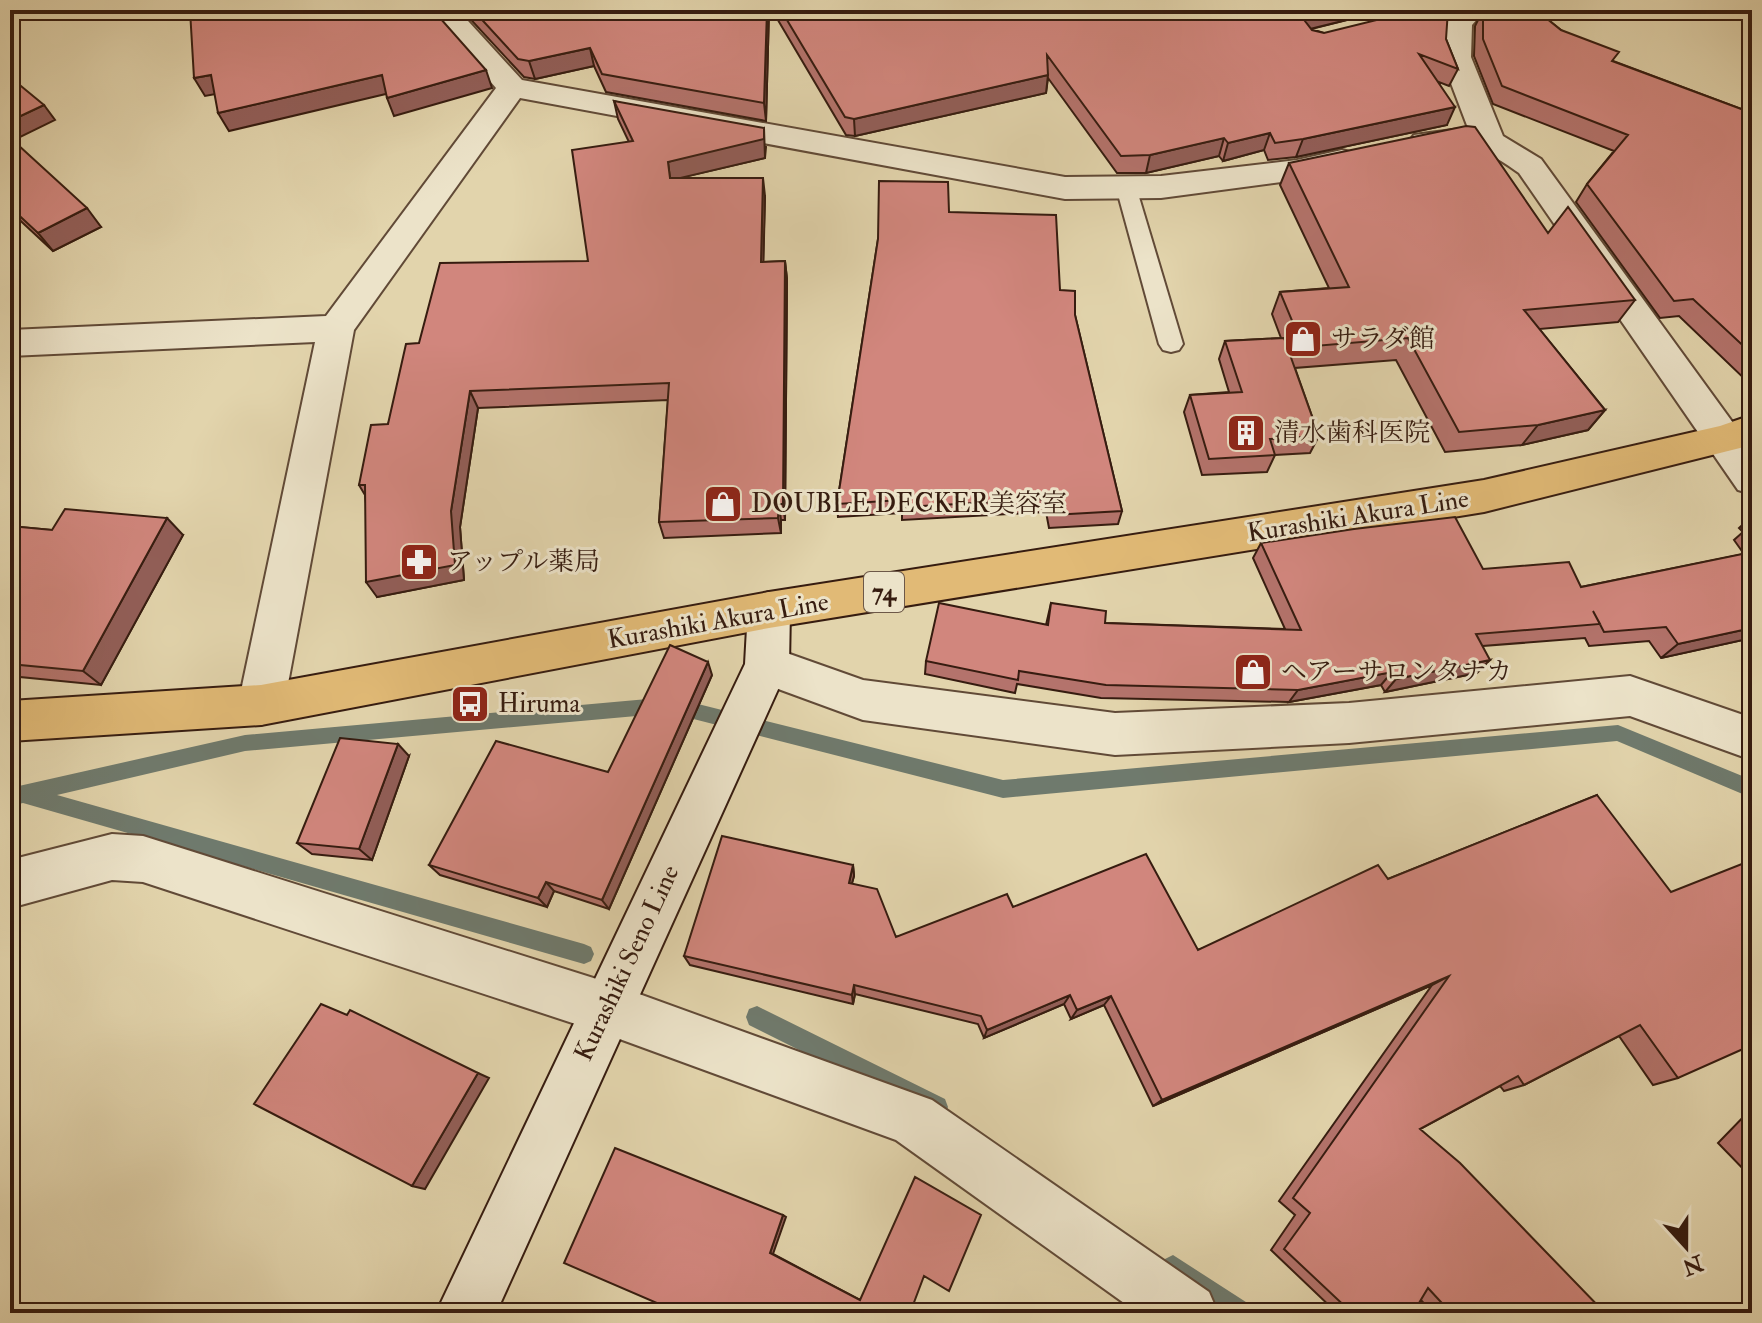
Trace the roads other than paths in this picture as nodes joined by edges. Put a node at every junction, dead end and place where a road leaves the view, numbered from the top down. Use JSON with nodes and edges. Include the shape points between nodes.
{"nodes":[{"id":1,"x":484,"y":10,"type":"edge"},
{"id":2,"x":1467,"y":14,"type":"edge"},
{"id":3,"x":446,"y":15,"type":"edge"},
{"id":4,"x":1361,"y":28,"type":"edge"},
{"id":5,"x":512,"y":87,"type":"junction"},
{"id":6,"x":1489,"y":140,"type":"junction"},
{"id":7,"x":1126,"y":187,"type":"junction"},
{"id":8,"x":336,"y":328,"type":"junction"},
{"id":9,"x":10,"y":343,"type":"edge"},
{"id":10,"x":1171,"y":344,"type":"dead end"},
{"id":11,"x":1738,"y":435,"type":"edge"},
{"id":12,"x":1752,"y":479,"type":"edge"},
{"id":13,"x":769,"y":610,"type":"junction"},
{"id":14,"x":761,"y":679,"type":"junction"},
{"id":15,"x":261,"y":705,"type":"junction"},
{"id":16,"x":10,"y":721,"type":"edge"},
{"id":17,"x":1752,"y":739,"type":"edge"},
{"id":18,"x":10,"y":884,"type":"edge"},
{"id":19,"x":606,"y":1008,"type":"junction"},
{"id":20,"x":466,"y":1313,"type":"edge"},
{"id":21,"x":1188,"y":1313,"type":"edge"}],
"edges":[{"from":1,"to":3,"type":"street"},
{"from":2,"to":4,"type":"street","via":[[1434,10]]},
{"from":2,"to":6,"type":"street","via":[[1458,23],[1456,57]]},
{"from":3,"to":5,"type":"street"},
{"from":5,"to":7,"type":"street","via":[[1065,188]]},
{"from":5,"to":8,"type":"street"},
{"from":6,"to":7,"type":"street","via":[[1454,136],[1297,170]]},
{"from":6,"to":11,"type":"street","via":[[1530,166]]},
{"from":7,"to":10,"type":"lane"},
{"from":8,"to":9,"type":"street"},
{"from":8,"to":15,"type":"street"},
{"from":11,"to":12,"type":"street"},
{"from":11,"to":13,"type":"main road","name":"Kurashiki Akura Line","number":"74","via":[[1484,496]]},
{"from":13,"to":14,"type":"street","name":"Kurashiki Seno Line"},
{"from":13,"to":15,"type":"main road","name":"Kurashiki Akura Line","number":"74"},
{"from":14,"to":17,"type":"street","via":[[863,700],[1115,734],[1349,723],[1630,696]]},
{"from":14,"to":19,"type":"street","name":"Kurashiki Seno Line"},
{"from":15,"to":16,"type":"main road","name":"Kurashiki Akura Line","number":"74"},
{"from":18,"to":19,"type":"street","via":[[112,857],[143,859]]},
{"from":19,"to":20,"type":"street","name":"Kurashiki Seno Line"},
{"from":19,"to":21,"type":"street","via":[[913,1119]]}]}
